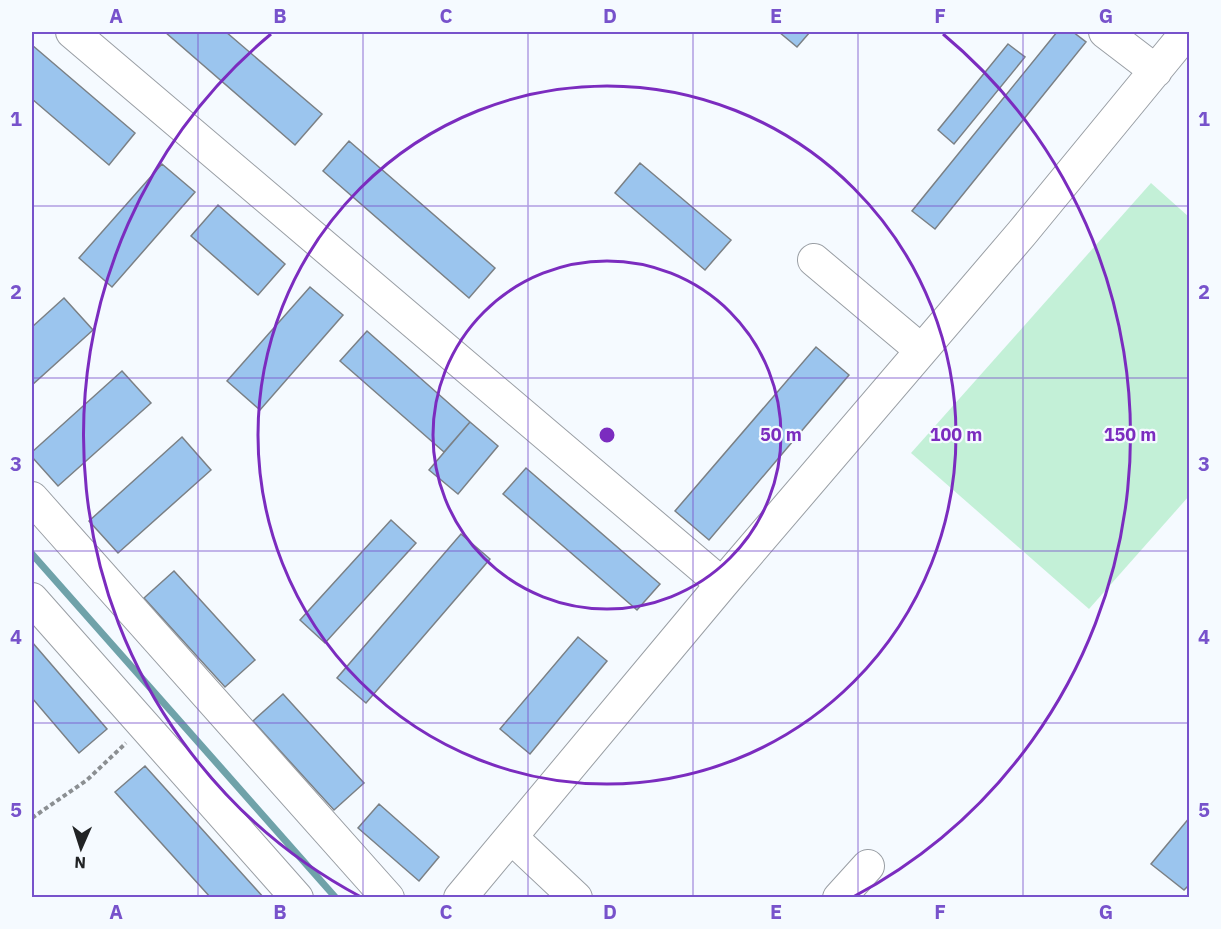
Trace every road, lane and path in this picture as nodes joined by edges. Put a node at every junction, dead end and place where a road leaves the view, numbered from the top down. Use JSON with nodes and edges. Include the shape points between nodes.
{"nodes":[{"id":1,"x":72,"y":32,"type":"edge"},
{"id":2,"x":1105,"y":32,"type":"edge"},
{"id":3,"x":1187,"y":32,"type":"edge"},
{"id":4,"x":1156,"y":71,"type":"junction"},
{"id":5,"x":814,"y":260,"type":"dead end"},
{"id":6,"x":921,"y":350,"type":"junction"},
{"id":7,"x":32,"y":498,"type":"edge"},
{"id":8,"x":722,"y":584,"type":"junction"},
{"id":9,"x":32,"y":599,"type":"edge"},
{"id":10,"x":144,"y":726,"type":"junction"},
{"id":11,"x":32,"y":818,"type":"edge"},
{"id":12,"x":511,"y":837,"type":"junction"},
{"id":13,"x":868,"y":866,"type":"dead end"},
{"id":14,"x":297,"y":897,"type":"edge"},
{"id":15,"x":388,"y":897,"type":"edge"},
{"id":16,"x":460,"y":897,"type":"edge"},
{"id":17,"x":576,"y":897,"type":"edge"},
{"id":18,"x":838,"y":897,"type":"edge"}],
"edges":[{"from":1,"to":8,"type":"street"},
{"from":2,"to":4,"type":"street"},
{"from":3,"to":4,"type":"street"},
{"from":4,"to":6,"type":"street"},
{"from":5,"to":6,"type":"street"},
{"from":6,"to":8,"type":"street"},
{"from":7,"to":15,"type":"street"},
{"from":8,"to":12,"type":"street"},
{"from":9,"to":10,"type":"street"},
{"from":10,"to":11,"type":"path","via":[[87,780]]},
{"from":10,"to":14,"type":"street"},
{"from":12,"to":16,"type":"street"},
{"from":12,"to":17,"type":"street"},
{"from":13,"to":18,"type":"street"}]}
